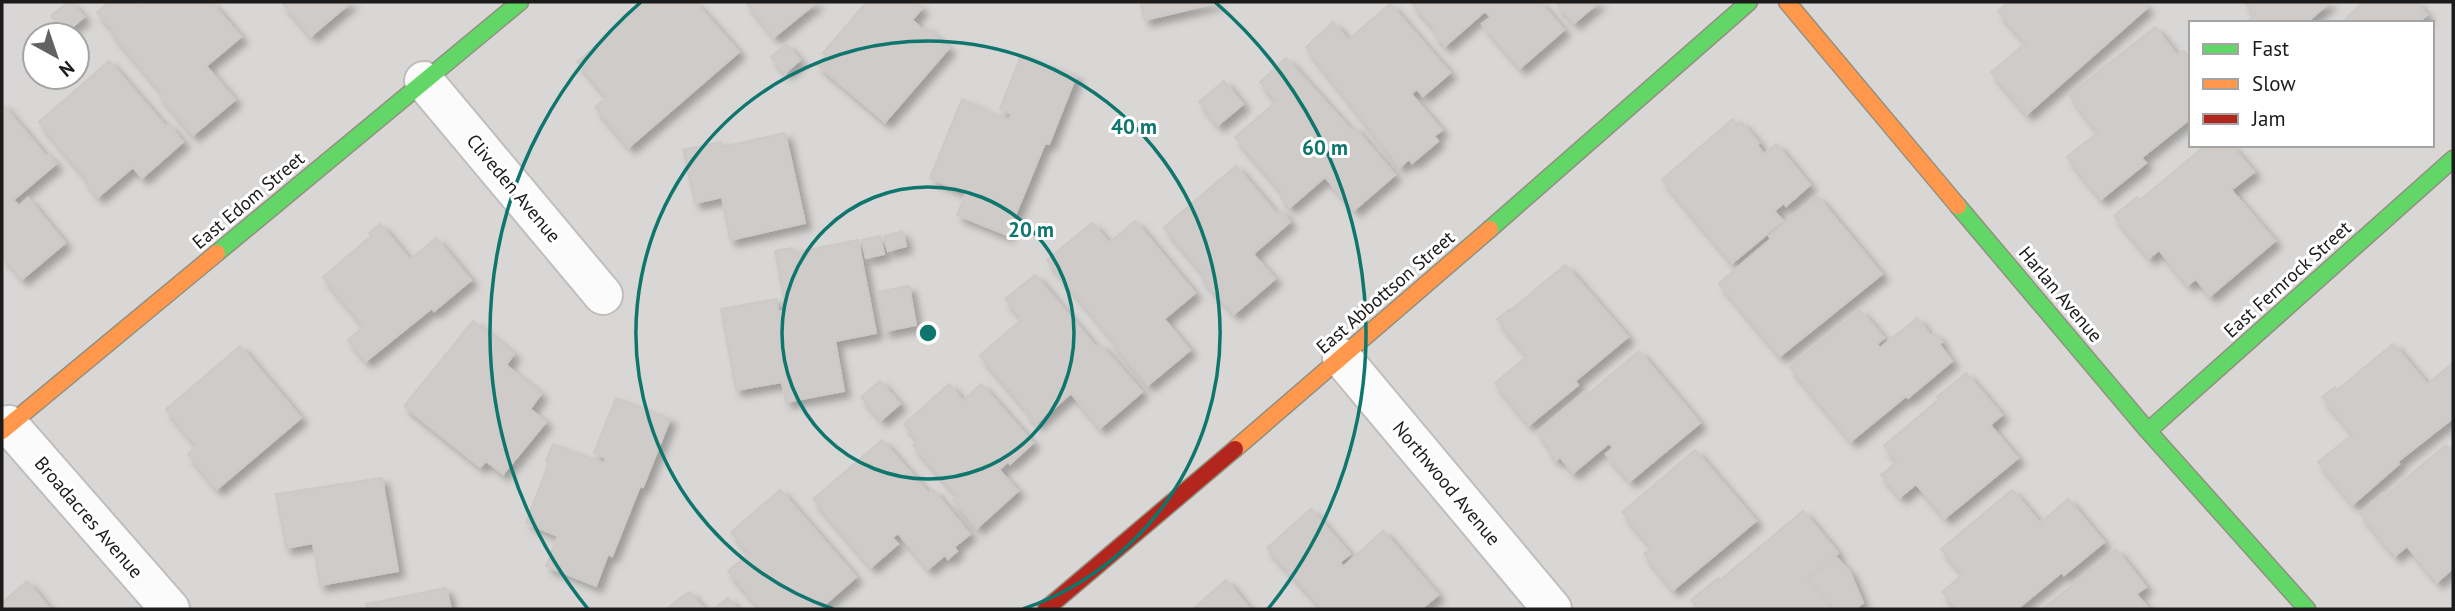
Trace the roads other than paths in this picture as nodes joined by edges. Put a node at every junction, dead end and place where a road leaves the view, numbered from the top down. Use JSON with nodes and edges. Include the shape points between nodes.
{"nodes":[{"id":1,"x":520,"y":2,"type":"edge"},
{"id":2,"x":1749,"y":2,"type":"edge"},
{"id":3,"x":1787,"y":2,"type":"edge"},
{"id":4,"x":424,"y":81,"type":"junction"},
{"id":5,"x":2453,"y":159,"type":"edge"},
{"id":6,"x":603,"y":295,"type":"dead end"},
{"id":7,"x":1342,"y":358,"type":"junction"},
{"id":8,"x":5,"y":428,"type":"edge"},
{"id":9,"x":2148,"y":431,"type":"junction"},
{"id":10,"x":170,"y":609,"type":"edge"},
{"id":11,"x":1046,"y":609,"type":"edge"},
{"id":12,"x":1552,"y":609,"type":"edge"},
{"id":13,"x":2306,"y":609,"type":"edge"}],
"edges":[{"from":1,"to":4,"type":"street","name":"East Edom Street"},
{"from":2,"to":7,"type":"street","name":"East Abbottson Street"},
{"from":3,"to":9,"type":"street","name":"Harlan Avenue"},
{"from":4,"to":6,"type":"street","name":"Cliveden Avenue"},
{"from":4,"to":8,"type":"street","name":"East Edom Street"},
{"from":5,"to":9,"type":"street","name":"East Fernrock Street"},
{"from":7,"to":11,"type":"street","name":"East Abbottson Street"},
{"from":7,"to":12,"type":"street","name":"Northwood Avenue"},
{"from":8,"to":10,"type":"street","name":"Broadacres Avenue"},
{"from":9,"to":13,"type":"street","name":"Harlan Avenue"}]}
